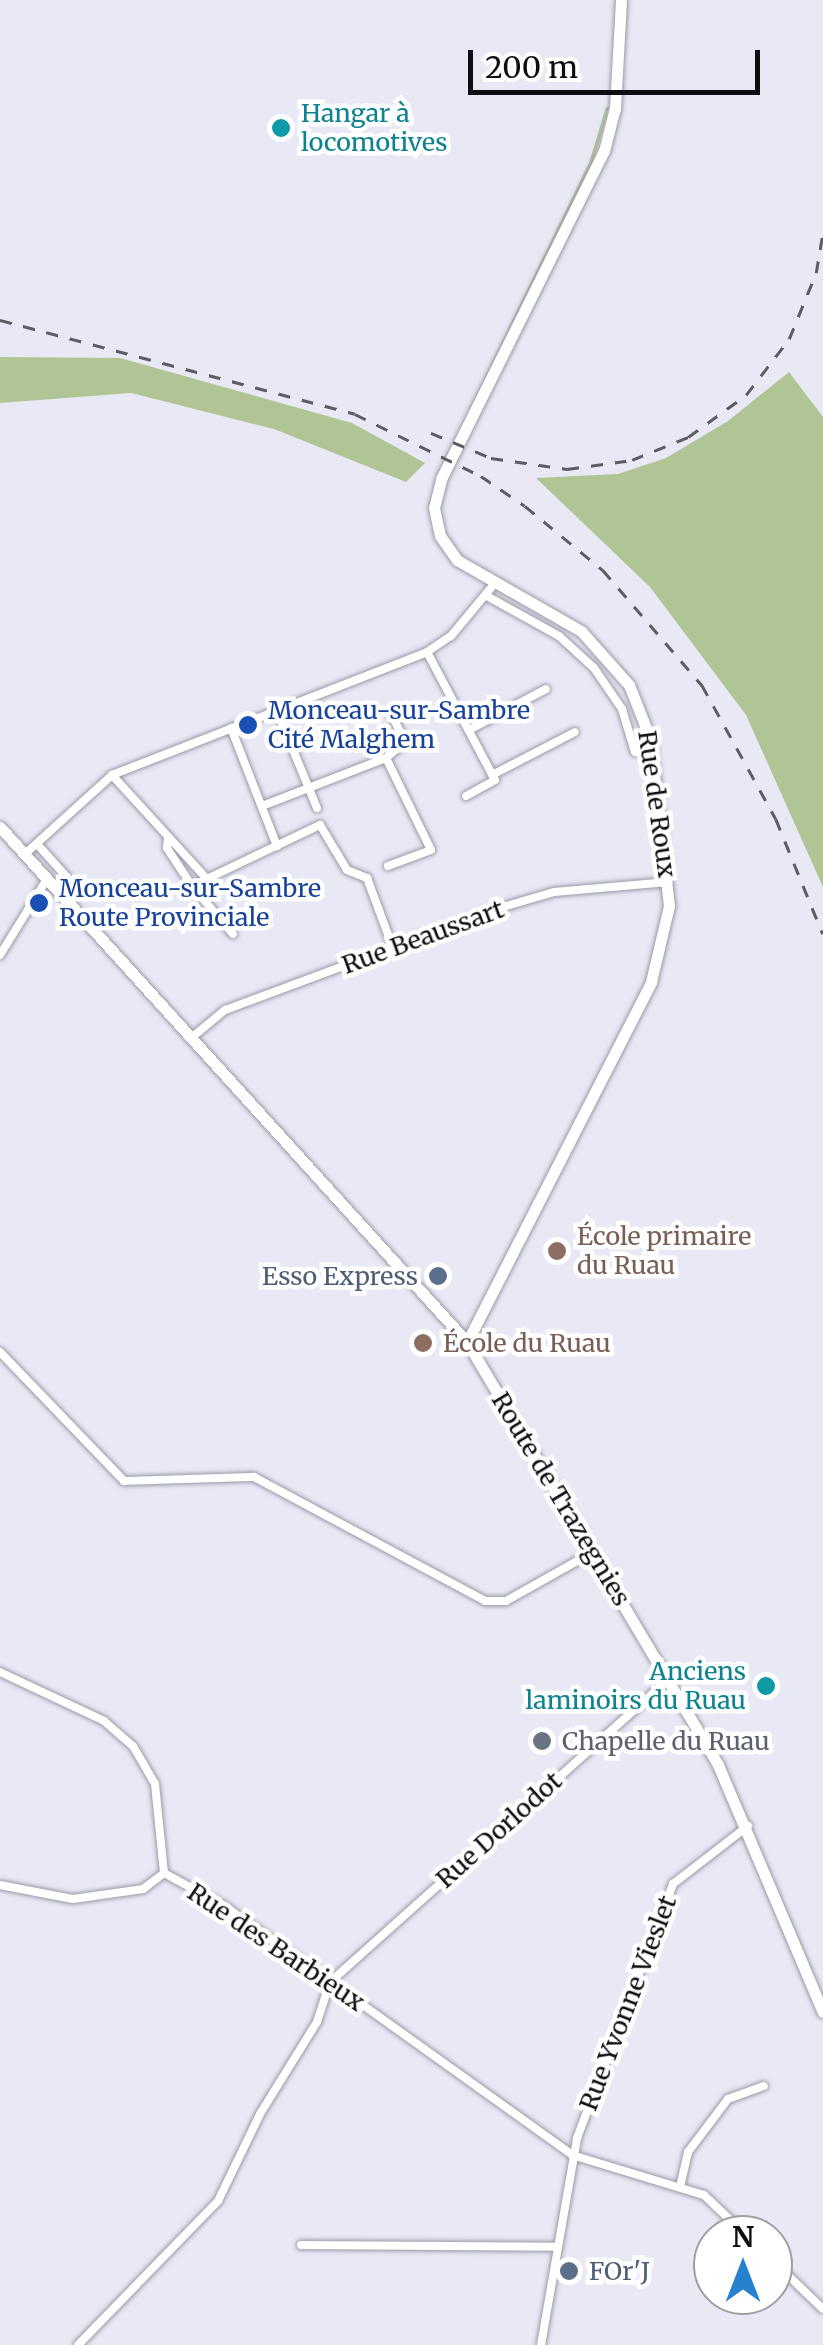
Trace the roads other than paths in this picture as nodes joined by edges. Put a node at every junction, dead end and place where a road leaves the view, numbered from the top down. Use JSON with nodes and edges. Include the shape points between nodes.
{"nodes":[{"id":1,"x":621,"y":0,"type":"edge"},
{"id":2,"x":494,"y":583,"type":"junction"},
{"id":3,"x":485,"y":595,"type":"junction"},
{"id":4,"x":427,"y":652,"type":"junction"},
{"id":5,"x":546,"y":689,"type":"dead end"},
{"id":6,"x":277,"y":711,"type":"junction"},
{"id":7,"x":392,"y":715,"type":"dead end"},
{"id":8,"x":231,"y":728,"type":"junction"},
{"id":9,"x":468,"y":730,"type":"junction"},
{"id":10,"x":575,"y":732,"type":"dead end"},
{"id":11,"x":635,"y":752,"type":"dead end"},
{"id":12,"x":386,"y":758,"type":"junction"},
{"id":13,"x":112,"y":775,"type":"junction"},
{"id":14,"x":492,"y":775,"type":"junction"},
{"id":15,"x":309,"y":787,"type":"junction"},
{"id":16,"x":466,"y":796,"type":"dead end"},
{"id":17,"x":262,"y":806,"type":"junction"},
{"id":18,"x":317,"y":808,"type":"dead end"},
{"id":19,"x":0,"y":827,"type":"edge"},
{"id":20,"x":168,"y":837,"type":"junction"},
{"id":21,"x":37,"y":844,"type":"junction"},
{"id":22,"x":277,"y":846,"type":"junction"},
{"id":23,"x":25,"y":854,"type":"junction"},
{"id":24,"x":388,"y":866,"type":"dead end"},
{"id":25,"x":47,"y":879,"type":"junction"},
{"id":26,"x":207,"y":879,"type":"junction"},
{"id":27,"x":669,"y":882,"type":"junction"},
{"id":28,"x":74,"y":885,"type":"dead end"},
{"id":29,"x":192,"y":886,"type":"junction"},
{"id":30,"x":233,"y":934,"type":"dead end"},
{"id":31,"x":393,"y":948,"type":"junction"},
{"id":32,"x":0,"y":955,"type":"edge"},
{"id":33,"x":191,"y":1038,"type":"junction"},
{"id":34,"x":467,"y":1342,"type":"junction"},
{"id":35,"x":0,"y":1352,"type":"edge"},
{"id":36,"x":592,"y":1552,"type":"junction"},
{"id":37,"x":0,"y":1672,"type":"edge"},
{"id":38,"x":670,"y":1680,"type":"junction"},
{"id":39,"x":748,"y":1826,"type":"junction"},
{"id":40,"x":164,"y":1873,"type":"junction"},
{"id":41,"x":0,"y":1885,"type":"edge"},
{"id":42,"x":330,"y":1982,"type":"junction"},
{"id":43,"x":823,"y":2012,"type":"edge"},
{"id":44,"x":764,"y":2086,"type":"dead end"},
{"id":45,"x":572,"y":2155,"type":"junction"},
{"id":46,"x":680,"y":2187,"type":"junction"},
{"id":47,"x":725,"y":2215,"type":"edge"},
{"id":48,"x":301,"y":2244,"type":"dead end"},
{"id":49,"x":557,"y":2247,"type":"junction"},
{"id":50,"x":793,"y":2280,"type":"edge"},
{"id":51,"x":823,"y":2308,"type":"edge"},
{"id":52,"x":78,"y":2345,"type":"edge"},
{"id":53,"x":541,"y":2345,"type":"edge"}],
"edges":[{"from":1,"to":2,"type":"main road","name":"Rue de Roux","via":[[615,108],[604,151],[434,498],[448,550]]},
{"from":2,"to":3,"type":"street"},
{"from":2,"to":27,"type":"main road","name":"Rue de Roux","via":[[581,630],[629,684],[649,734]]},
{"from":3,"to":4,"type":"street","via":[[451,636]]},
{"from":3,"to":11,"type":"street","name":"Rue de Roux","via":[[559,636],[594,668],[622,708]]},
{"from":4,"to":6,"type":"street"},
{"from":4,"to":9,"type":"street"},
{"from":5,"to":9,"type":"street"},
{"from":6,"to":8,"type":"street"},
{"from":6,"to":15,"type":"street"},
{"from":7,"to":12,"type":"street","via":[[405,742]]},
{"from":8,"to":13,"type":"street"},
{"from":8,"to":17,"type":"street"},
{"from":9,"to":14,"type":"street"},
{"from":10,"to":14,"type":"street"},
{"from":12,"to":15,"type":"street"},
{"from":12,"to":24,"type":"street","via":[[431,850]]},
{"from":13,"to":20,"type":"street"},
{"from":13,"to":21,"type":"street"},
{"from":14,"to":16,"type":"street","via":[[495,780]]},
{"from":15,"to":17,"type":"street"},
{"from":15,"to":18,"type":"street"},
{"from":17,"to":22,"type":"street"},
{"from":19,"to":23,"type":"main road","name":"Route de Trazegnies"},
{"from":20,"to":26,"type":"street"},
{"from":20,"to":29,"type":"street","via":[[167,848]]},
{"from":21,"to":23,"type":"street"},
{"from":21,"to":28,"type":"street"},
{"from":22,"to":26,"type":"street"},
{"from":22,"to":31,"type":"street","via":[[320,826],[347,870],[367,878]]},
{"from":23,"to":25,"type":"main road","name":"Route de Trazegnies"},
{"from":25,"to":32,"type":"street"},
{"from":25,"to":33,"type":"main road","name":"Route de Trazegnies"},
{"from":26,"to":29,"type":"street"},
{"from":27,"to":31,"type":"street","name":"Rue Beaussart","via":[[554,892]]},
{"from":27,"to":34,"type":"main road","name":"Rue de Roux","via":[[664,940],[650,985]]},
{"from":29,"to":30,"type":"street"},
{"from":31,"to":33,"type":"street","name":"Rue Beaussart","via":[[226,1010]]},
{"from":33,"to":34,"type":"main road","name":"Route de Trazegnies"},
{"from":34,"to":36,"type":"main road","name":"Route de Trazegnies"},
{"from":35,"to":36,"type":"street","via":[[124,1480],[254,1477],[485,1601],[506,1601]]},
{"from":36,"to":38,"type":"main road","name":"Route de Trazegnies"},
{"from":37,"to":40,"type":"street","name":"Rue des Barbieux","via":[[104,1721],[133,1746],[155,1784]]},
{"from":38,"to":39,"type":"main road","name":"Route de Trazegnies"},
{"from":38,"to":42,"type":"street","name":"Rue Dorlodot"},
{"from":39,"to":43,"type":"main road","name":"Route de Trazegnies"},
{"from":39,"to":45,"type":"street","name":"Rue Yvonne Vieslet","via":[[672,1884]]},
{"from":40,"to":41,"type":"street","via":[[143,1889],[72,1899]]},
{"from":40,"to":42,"type":"street","name":"Rue des Barbieux","via":[[205,1893]]},
{"from":42,"to":45,"type":"street","name":"Rue des Barbieux"},
{"from":42,"to":52,"type":"street","via":[[312,2032],[260,2114],[218,2201]]},
{"from":44,"to":46,"type":"street","via":[[728,2099],[688,2152]]},
{"from":45,"to":46,"type":"street","name":"Rue des Barbieux"},
{"from":45,"to":49,"type":"street","name":"Rue Yvonne Vieslet"},
{"from":46,"to":47,"type":"street","name":"Rue des Barbieux","via":[[704,2195]]},
{"from":48,"to":49,"type":"street"},
{"from":49,"to":53,"type":"street","name":"Rue Yvonne Vieslet"},
{"from":50,"to":51,"type":"street"}]}
